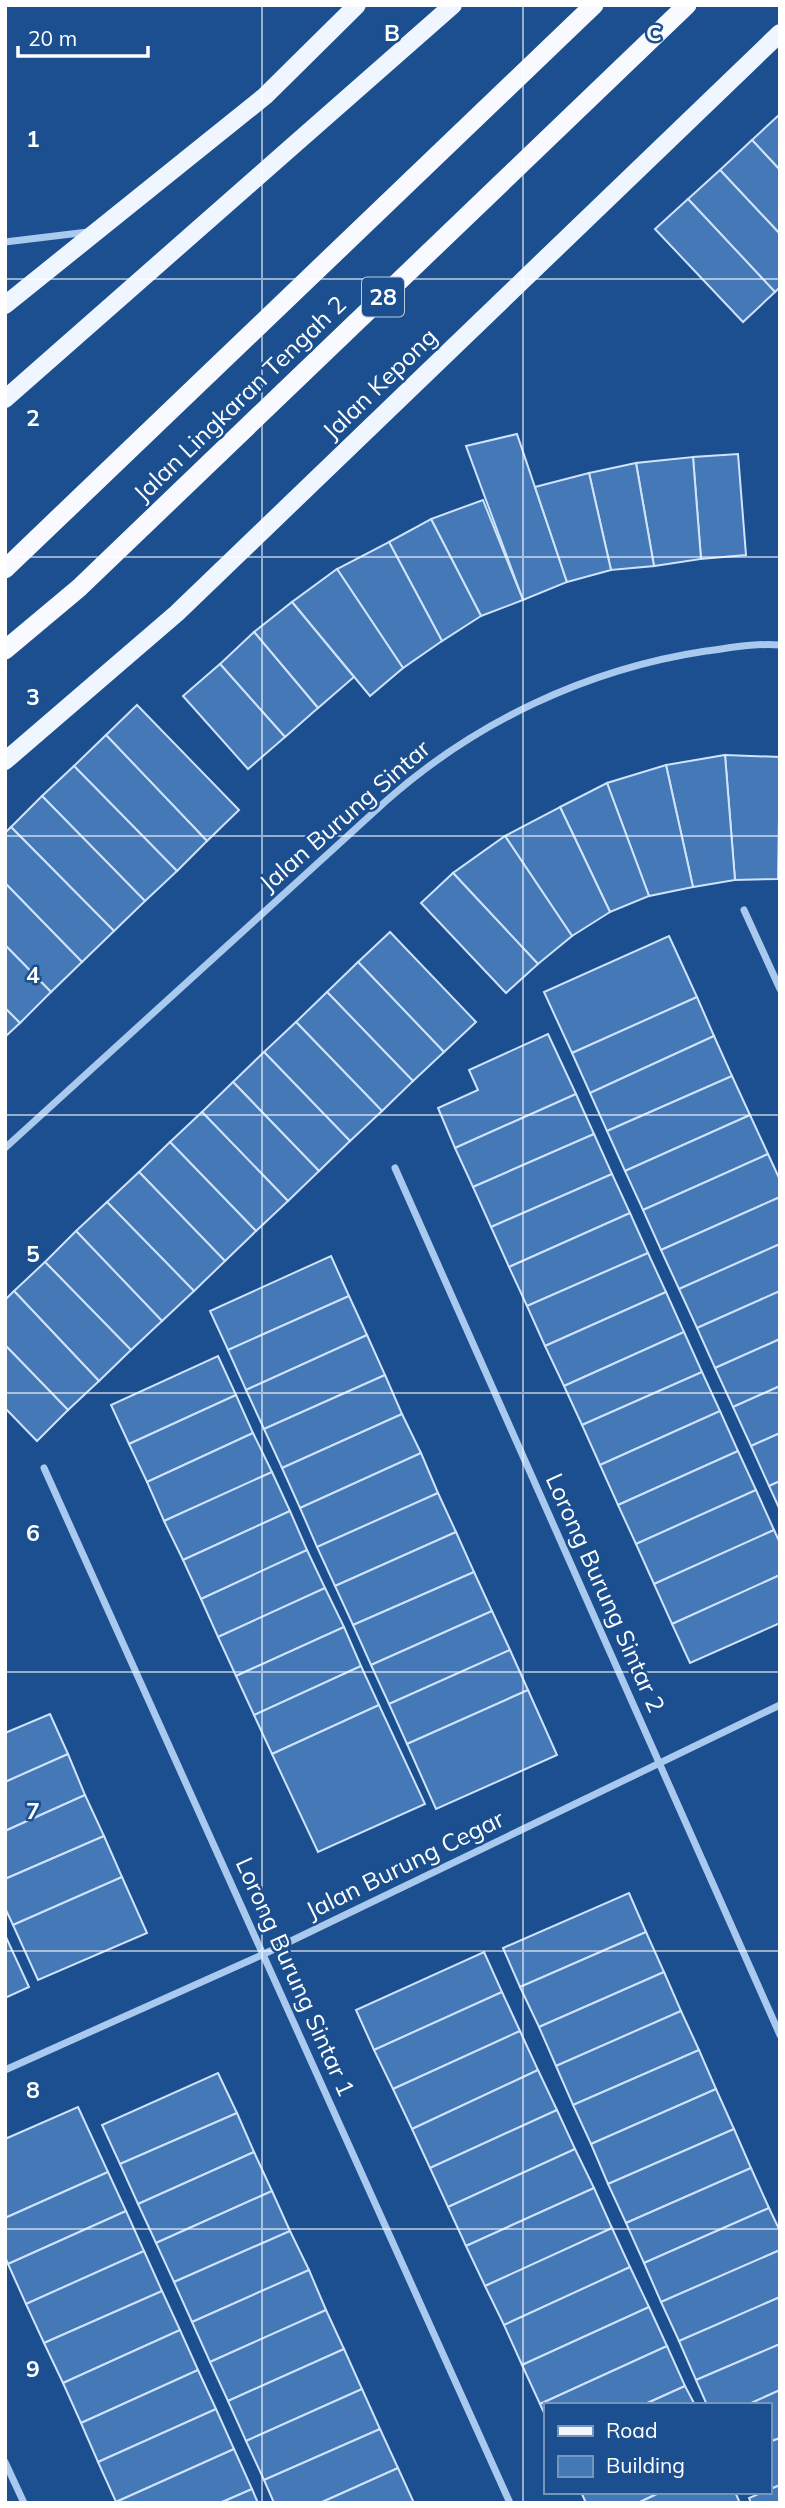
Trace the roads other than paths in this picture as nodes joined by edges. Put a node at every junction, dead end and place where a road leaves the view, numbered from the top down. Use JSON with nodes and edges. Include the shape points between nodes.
{"nodes":[{"id":1,"x":356,"y":5,"type":"edge"},
{"id":2,"x":453,"y":5,"type":"edge"},
{"id":3,"x":594,"y":5,"type":"edge"},
{"id":4,"x":687,"y":5,"type":"edge"},
{"id":5,"x":780,"y":33,"type":"edge"},
{"id":6,"x":97,"y":231,"type":"junction"},
{"id":7,"x":5,"y":242,"type":"edge"},
{"id":8,"x":5,"y":305,"type":"edge"},
{"id":9,"x":5,"y":400,"type":"edge"},
{"id":10,"x":5,"y":569,"type":"edge"},
{"id":11,"x":780,"y":645,"type":"edge"},
{"id":12,"x":5,"y":650,"type":"edge"},
{"id":13,"x":5,"y":761,"type":"edge"},
{"id":14,"x":744,"y":910,"type":"dead end"},
{"id":15,"x":780,"y":989,"type":"edge"},
{"id":16,"x":5,"y":1148,"type":"edge"},
{"id":17,"x":395,"y":1168,"type":"dead end"},
{"id":18,"x":44,"y":1468,"type":"dead end"},
{"id":19,"x":780,"y":1705,"type":"edge"},
{"id":20,"x":660,"y":1764,"type":"junction"},
{"id":21,"x":264,"y":1954,"type":"junction"},
{"id":22,"x":780,"y":2035,"type":"edge"},
{"id":23,"x":5,"y":2070,"type":"edge"},
{"id":24,"x":5,"y":2462,"type":"edge"},
{"id":25,"x":24,"y":2503,"type":"edge"},
{"id":26,"x":510,"y":2503,"type":"edge"}],
"edges":[{"from":1,"to":6,"type":"main road","via":[[265,96]]},
{"from":2,"to":9,"type":"main road"},
{"from":3,"to":10,"type":"highway","name":"Jalan Lingkaran Tengah 2","number":"28"},
{"from":4,"to":12,"type":"highway","name":"Jalan Lingkaran Tengah 2","number":"28","via":[[79,588]]},
{"from":5,"to":13,"type":"main road","name":"Jalan Kepong","via":[[177,612]]},
{"from":6,"to":7,"type":"street"},
{"from":6,"to":8,"type":"main road"},
{"from":11,"to":16,"type":"street","name":"Jalan Burung Sintar","via":[[761,643],[683,654],[610,672],[514,713],[454,748],[386,801]]},
{"from":14,"to":15,"type":"street"},
{"from":17,"to":20,"type":"street","name":"Lorong Burung Sintar 2"},
{"from":18,"to":21,"type":"street","name":"Lorong Burung Sintar 1"},
{"from":19,"to":20,"type":"street","name":"Jalan Burung Cegar"},
{"from":20,"to":21,"type":"street","name":"Jalan Burung Cegar"},
{"from":20,"to":22,"type":"street","name":"Lorong Burung Sintar 2"},
{"from":21,"to":23,"type":"street","name":"Jalan Burung Cegar"},
{"from":21,"to":26,"type":"street","name":"Lorong Burung Sintar 1"},
{"from":24,"to":25,"type":"street"}]}
